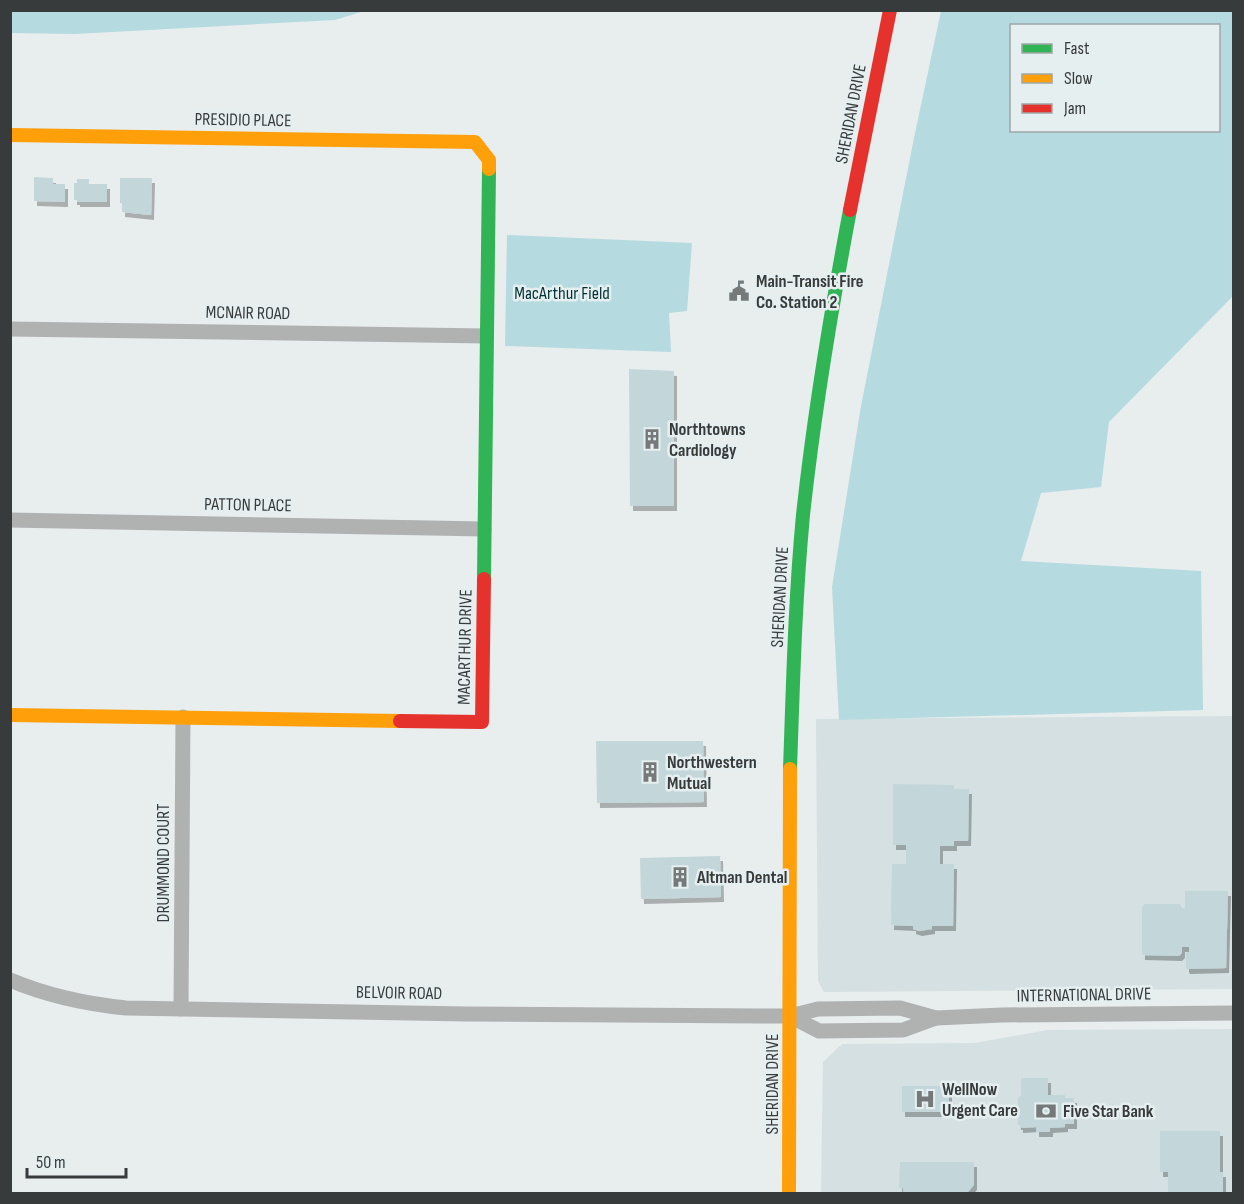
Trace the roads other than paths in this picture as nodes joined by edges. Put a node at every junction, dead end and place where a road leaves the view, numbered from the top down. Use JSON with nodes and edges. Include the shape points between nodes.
{"nodes":[{"id":1,"x":890,"y":10,"type":"edge"},
{"id":2,"x":10,"y":135,"type":"edge"},
{"id":3,"x":475,"y":142,"type":"joint"},
{"id":4,"x":10,"y":329,"type":"edge"},
{"id":5,"x":486,"y":336,"type":"junction"},
{"id":6,"x":10,"y":520,"type":"edge"},
{"id":7,"x":484,"y":529,"type":"junction"},
{"id":8,"x":10,"y":716,"type":"edge"},
{"id":9,"x":183,"y":717,"type":"junction"},
{"id":10,"x":10,"y":980,"type":"edge"},
{"id":11,"x":181,"y":1009,"type":"junction"},
{"id":12,"x":1233,"y":1013,"type":"edge"},
{"id":13,"x":790,"y":1016,"type":"junction"},
{"id":14,"x":936,"y":1018,"type":"junction"},
{"id":15,"x":789,"y":1194,"type":"edge"}],
"edges":[{"from":1,"to":13,"type":"street","name":"SHERIDAN DRIVE","via":[[828,325],[803,516],[793,678]]},
{"from":2,"to":3,"type":"street","name":"PRESIDIO PLACE"},
{"from":3,"to":5,"type":"street","name":"MACARTHUR DRIVE","via":[[489,160]]},
{"from":4,"to":5,"type":"street","name":"MCNAIR ROAD"},
{"from":5,"to":7,"type":"street","name":"MACARTHUR DRIVE"},
{"from":6,"to":7,"type":"street","name":"PATTON PLACE"},
{"from":7,"to":9,"type":"street","name":"MACARTHUR DRIVE","via":[[482,722]]},
{"from":8,"to":9,"type":"street","name":"MACARTHUR DRIVE"},
{"from":9,"to":11,"type":"street","name":"DRUMMOND COURT"},
{"from":10,"to":11,"type":"street","name":"BELVOIR ROAD","via":[[93,1005]]},
{"from":11,"to":13,"type":"street","name":"BELVOIR ROAD"},
{"from":12,"to":14,"type":"street","name":"INTERNATIONAL DRIVE"},
{"from":13,"to":14,"type":"street","name":"INTERNATIONAL DRIVE","via":[[819,1009],[900,1008]]},
{"from":13,"to":14,"type":"street","name":"INTERNATIONAL DRIVE","via":[[819,1031],[903,1030]]},
{"from":13,"to":15,"type":"street","name":"SHERIDAN DRIVE"}]}
